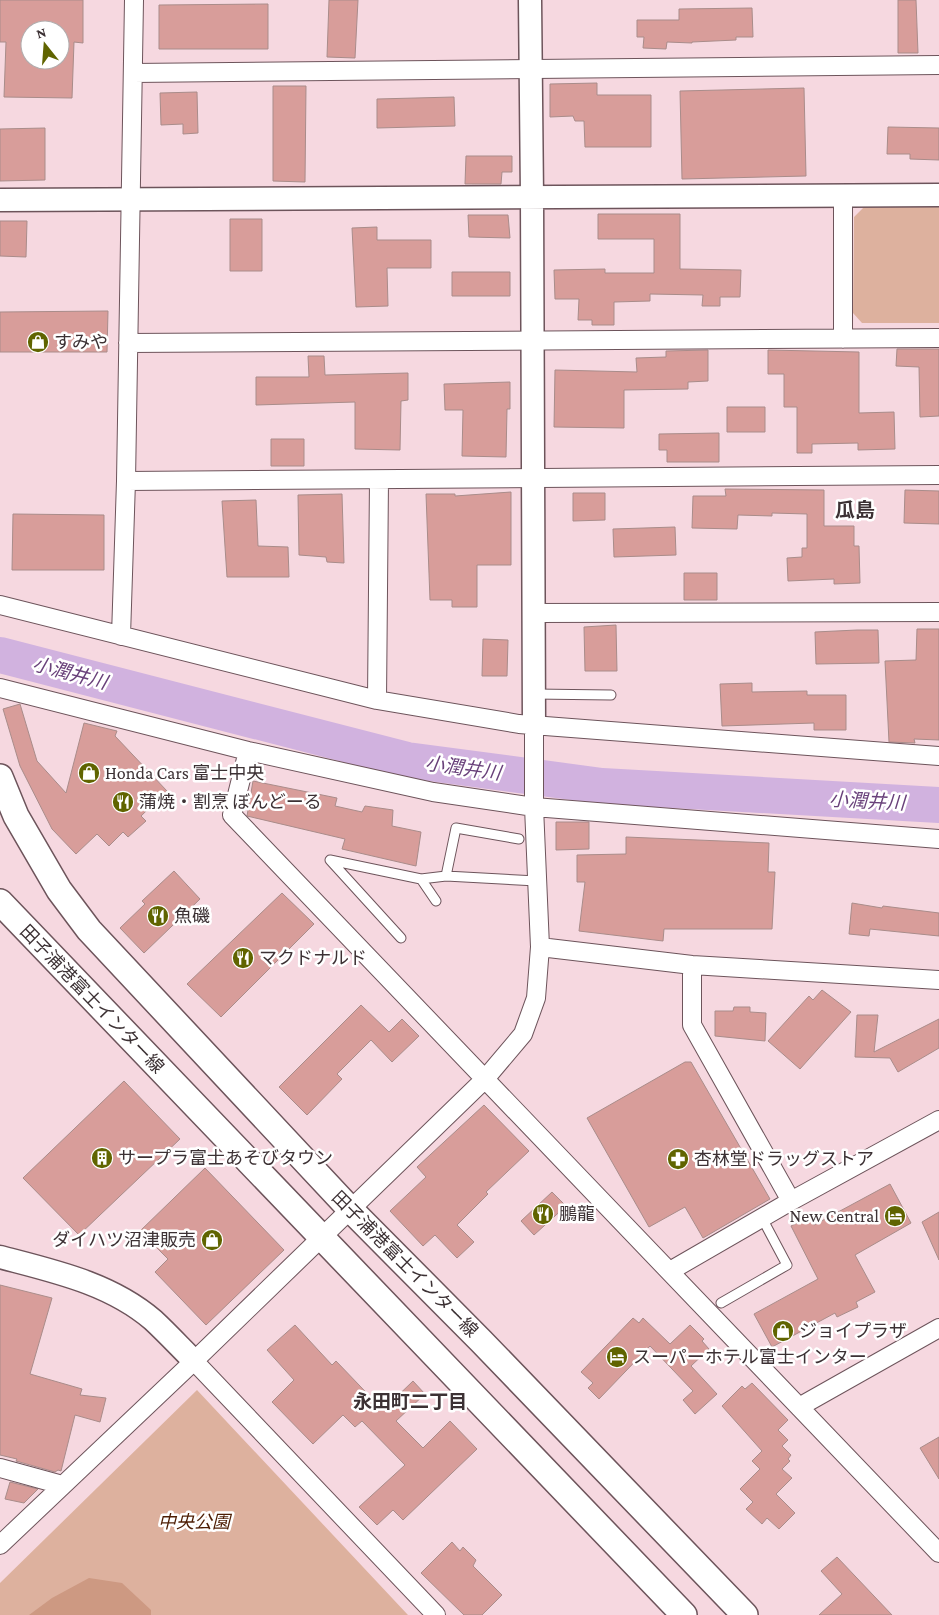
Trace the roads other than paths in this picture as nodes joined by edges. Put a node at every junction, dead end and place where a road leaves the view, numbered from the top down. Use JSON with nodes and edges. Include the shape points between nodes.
{"nodes":[{"id":1,"x":134,"y":0,"type":"edge"},
{"id":2,"x":530,"y":0,"type":"edge"},
{"id":3,"x":939,"y":65,"type":"edge"},
{"id":4,"x":531,"y":69,"type":"junction"},
{"id":5,"x":133,"y":73,"type":"junction"},
{"id":6,"x":939,"y":195,"type":"edge"},
{"id":7,"x":843,"y":196,"type":"junction"},
{"id":8,"x":532,"y":197,"type":"junction"},
{"id":9,"x":0,"y":200,"type":"edge"},
{"id":10,"x":130,"y":200,"type":"junction"},
{"id":11,"x":939,"y":338,"type":"edge"},
{"id":12,"x":844,"y":339,"type":"junction"},
{"id":13,"x":533,"y":340,"type":"junction"},
{"id":14,"x":128,"y":343,"type":"junction"},
{"id":15,"x":939,"y":475,"type":"edge"},
{"id":16,"x":533,"y":477,"type":"junction"},
{"id":17,"x":379,"y":480,"type":"junction"},
{"id":18,"x":126,"y":481,"type":"junction"},
{"id":19,"x":0,"y":605,"type":"edge"},
{"id":20,"x":939,"y":612,"type":"edge"},
{"id":21,"x":533,"y":613,"type":"junction"},
{"id":22,"x":121,"y":636,"type":"junction"},
{"id":23,"x":0,"y":688,"type":"edge"},
{"id":24,"x":534,"y":694,"type":"junction"},
{"id":25,"x":611,"y":695,"type":"dead end"},
{"id":26,"x":377,"y":700,"type":"junction"},
{"id":27,"x":534,"y":726,"type":"junction"},
{"id":28,"x":248,"y":751,"type":"junction"},
{"id":29,"x":939,"y":756,"type":"edge"},
{"id":30,"x":0,"y":777,"type":"edge"},
{"id":31,"x":534,"y":806,"type":"junction"},
{"id":32,"x":519,"y":839,"type":"dead end"},
{"id":33,"x":939,"y":839,"type":"edge"},
{"id":34,"x":446,"y":876,"type":"junction"},
{"id":35,"x":421,"y":879,"type":"junction"},
{"id":36,"x":537,"y":880,"type":"junction"},
{"id":37,"x":0,"y":902,"type":"edge"},
{"id":38,"x":436,"y":902,"type":"dead end"},
{"id":39,"x":0,"y":913,"type":"edge"},
{"id":40,"x":34,"y":938,"type":"junction"},
{"id":41,"x":401,"y":938,"type":"dead end"},
{"id":42,"x":540,"y":947,"type":"junction"},
{"id":43,"x":692,"y":965,"type":"junction"},
{"id":44,"x":939,"y":980,"type":"edge"},
{"id":45,"x":486,"y":1079,"type":"junction"},
{"id":46,"x":939,"y":1120,"type":"edge"},
{"id":47,"x":791,"y":1201,"type":"junction"},
{"id":48,"x":350,"y":1209,"type":"junction"},
{"id":49,"x":762,"y":1218,"type":"junction"},
{"id":50,"x":321,"y":1238,"type":"junction"},
{"id":51,"x":0,"y":1257,"type":"edge"},
{"id":52,"x":670,"y":1271,"type":"junction"},
{"id":53,"x":721,"y":1303,"type":"dead end"},
{"id":54,"x":939,"y":1328,"type":"edge"},
{"id":55,"x":194,"y":1361,"type":"junction"},
{"id":56,"x":799,"y":1407,"type":"junction"},
{"id":57,"x":0,"y":1468,"type":"edge"},
{"id":58,"x":62,"y":1485,"type":"junction"},
{"id":59,"x":0,"y":1545,"type":"edge"},
{"id":60,"x":939,"y":1553,"type":"edge"},
{"id":61,"x":436,"y":1615,"type":"edge"},
{"id":62,"x":684,"y":1615,"type":"edge"},
{"id":63,"x":744,"y":1615,"type":"edge"}],
"edges":[{"from":1,"to":5,"type":"street"},
{"from":2,"to":4,"type":"street"},
{"from":3,"to":4,"type":"street"},
{"from":4,"to":5,"type":"street"},
{"from":4,"to":8,"type":"street"},
{"from":5,"to":10,"type":"street"},
{"from":6,"to":7,"type":"street"},
{"from":7,"to":8,"type":"street"},
{"from":7,"to":12,"type":"street"},
{"from":8,"to":10,"type":"street"},
{"from":8,"to":13,"type":"street"},
{"from":9,"to":10,"type":"street"},
{"from":10,"to":14,"type":"street"},
{"from":11,"to":12,"type":"street"},
{"from":12,"to":13,"type":"street"},
{"from":13,"to":14,"type":"street"},
{"from":13,"to":16,"type":"street"},
{"from":14,"to":18,"type":"street"},
{"from":15,"to":16,"type":"street"},
{"from":16,"to":17,"type":"street"},
{"from":16,"to":21,"type":"street"},
{"from":17,"to":18,"type":"street"},
{"from":17,"to":26,"type":"street"},
{"from":18,"to":22,"type":"street"},
{"from":19,"to":22,"type":"street"},
{"from":20,"to":21,"type":"street"},
{"from":21,"to":24,"type":"street"},
{"from":22,"to":26,"type":"street"},
{"from":23,"to":28,"type":"street"},
{"from":24,"to":25,"type":"lane"},
{"from":24,"to":27,"type":"street"},
{"from":26,"to":27,"type":"street"},
{"from":27,"to":29,"type":"street"},
{"from":27,"to":31,"type":"street"},
{"from":28,"to":31,"type":"street","via":[[433,792]]},
{"from":28,"to":45,"type":"street","via":[[232,815]]},
{"from":30,"to":48,"type":"main road","name":"田子浦港富士インター線","via":[[16,816],[59,890],[89,930]]},
{"from":31,"to":33,"type":"street"},
{"from":31,"to":36,"type":"street"},
{"from":32,"to":34,"type":"lane","via":[[456,828]]},
{"from":34,"to":35,"type":"lane"},
{"from":34,"to":36,"type":"lane"},
{"from":35,"to":38,"type":"lane"},
{"from":35,"to":41,"type":"lane","via":[[330,860]]},
{"from":36,"to":42,"type":"street"},
{"from":37,"to":40,"type":"main road","name":"田子浦港富士インター線"},
{"from":39,"to":40,"type":"main road"},
{"from":40,"to":50,"type":"main road","name":"田子浦港富士インター線"},
{"from":42,"to":43,"type":"street"},
{"from":42,"to":45,"type":"street","via":[[536,998],[523,1034]]},
{"from":43,"to":44,"type":"street"},
{"from":43,"to":47,"type":"street","via":[[692,1025]]},
{"from":45,"to":48,"type":"street"},
{"from":45,"to":52,"type":"street"},
{"from":46,"to":47,"type":"street"},
{"from":47,"to":49,"type":"street"},
{"from":48,"to":50,"type":"street"},
{"from":48,"to":63,"type":"main road","name":"田子浦港富士インター線"},
{"from":49,"to":52,"type":"street"},
{"from":49,"to":53,"type":"lane","via":[[787,1265]]},
{"from":50,"to":55,"type":"street"},
{"from":50,"to":62,"type":"main road","name":"田子浦港富士インター線"},
{"from":51,"to":55,"type":"street","via":[[80,1279],[118,1296],[152,1319]]},
{"from":52,"to":56,"type":"street"},
{"from":54,"to":56,"type":"street"},
{"from":55,"to":58,"type":"street"},
{"from":55,"to":61,"type":"street"},
{"from":56,"to":60,"type":"street"},
{"from":57,"to":58,"type":"street"},
{"from":58,"to":59,"type":"street"}]}
